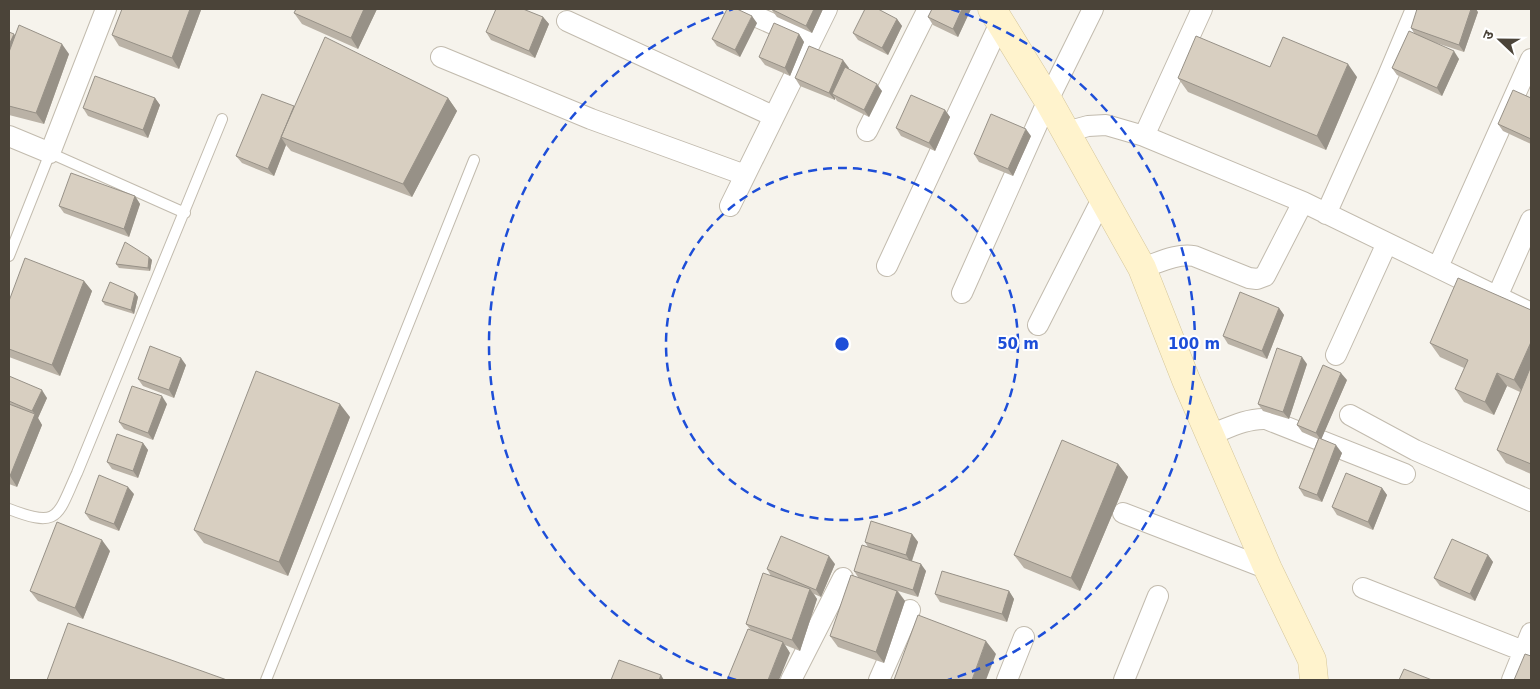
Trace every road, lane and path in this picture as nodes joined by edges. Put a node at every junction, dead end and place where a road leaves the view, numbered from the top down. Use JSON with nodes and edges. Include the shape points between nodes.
{"nodes":[{"id":1,"x":106,"y":9,"type":"edge"},
{"id":2,"x":738,"y":9,"type":"edge"},
{"id":3,"x":827,"y":9,"type":"edge"},
{"id":4,"x":928,"y":9,"type":"edge"},
{"id":5,"x":1093,"y":9,"type":"edge"},
{"id":6,"x":1202,"y":9,"type":"edge"},
{"id":7,"x":1416,"y":9,"type":"edge"},
{"id":8,"x":996,"y":16,"type":"edge"},
{"id":9,"x":567,"y":21,"type":"dead end"},
{"id":10,"x":811,"y":40,"type":"junction"},
{"id":11,"x":441,"y":57,"type":"dead end"},
{"id":12,"x":1531,"y":59,"type":"edge"},
{"id":13,"x":1048,"y":100,"type":"junction"},
{"id":14,"x":773,"y":116,"type":"junction"},
{"id":15,"x":222,"y":119,"type":"dead end"},
{"id":16,"x":868,"y":131,"type":"dead end"},
{"id":17,"x":1066,"y":132,"type":"junction"},
{"id":18,"x":9,"y":136,"type":"edge"},
{"id":19,"x":1144,"y":136,"type":"junction"},
{"id":20,"x":50,"y":153,"type":"junction"},
{"id":21,"x":474,"y":160,"type":"dead end"},
{"id":22,"x":745,"y":175,"type":"junction"},
{"id":23,"x":1102,"y":199,"type":"junction"},
{"id":24,"x":1303,"y":202,"type":"junction"},
{"id":25,"x":730,"y":206,"type":"dead end"},
{"id":26,"x":185,"y":213,"type":"junction"},
{"id":27,"x":1326,"y":214,"type":"junction"},
{"id":28,"x":1531,"y":220,"type":"edge"},
{"id":29,"x":1387,"y":243,"type":"junction"},
{"id":30,"x":9,"y":256,"type":"edge"},
{"id":31,"x":887,"y":266,"type":"dead end"},
{"id":32,"x":1438,"y":267,"type":"junction"},
{"id":33,"x":1142,"y":268,"type":"junction"},
{"id":34,"x":962,"y":293,"type":"dead end"},
{"id":35,"x":1497,"y":297,"type":"junction"},
{"id":36,"x":1531,"y":313,"type":"edge"},
{"id":37,"x":1038,"y":325,"type":"dead end"},
{"id":38,"x":1336,"y":355,"type":"dead end"},
{"id":39,"x":1350,"y":415,"type":"dead end"},
{"id":40,"x":1210,"y":435,"type":"junction"},
{"id":41,"x":1405,"y":474,"type":"dead end"},
{"id":42,"x":1531,"y":501,"type":"edge"},
{"id":43,"x":9,"y":509,"type":"edge"},
{"id":44,"x":1123,"y":512,"type":"dead end"},
{"id":45,"x":1268,"y":569,"type":"junction"},
{"id":46,"x":843,"y":578,"type":"dead end"},
{"id":47,"x":1364,"y":588,"type":"dead end"},
{"id":48,"x":1158,"y":596,"type":"dead end"},
{"id":49,"x":910,"y":610,"type":"dead end"},
{"id":50,"x":1024,"y":637,"type":"dead end"},
{"id":51,"x":1529,"y":646,"type":"edge"},
{"id":52,"x":266,"y":680,"type":"edge"},
{"id":53,"x":791,"y":680,"type":"edge"},
{"id":54,"x":879,"y":680,"type":"edge"},
{"id":55,"x":1007,"y":680,"type":"edge"},
{"id":56,"x":1124,"y":680,"type":"edge"},
{"id":57,"x":1314,"y":680,"type":"edge"},
{"id":58,"x":1512,"y":680,"type":"edge"}],
"edges":[{"from":1,"to":20,"type":"street"},
{"from":2,"to":10,"type":"street"},
{"from":3,"to":10,"type":"street"},
{"from":4,"to":16,"type":"street"},
{"from":5,"to":13,"type":"street"},
{"from":6,"to":19,"type":"street"},
{"from":7,"to":27,"type":"street"},
{"from":8,"to":13,"type":"street"},
{"from":8,"to":31,"type":"street"},
{"from":9,"to":14,"type":"street"},
{"from":10,"to":14,"type":"street"},
{"from":11,"to":22,"type":"street","via":[[591,120]]},
{"from":12,"to":32,"type":"street"},
{"from":13,"to":17,"type":"street"},
{"from":13,"to":34,"type":"street"},
{"from":14,"to":22,"type":"street"},
{"from":15,"to":26,"type":"lane"},
{"from":17,"to":19,"type":"street","via":[[1106,125]]},
{"from":17,"to":23,"type":"street"},
{"from":18,"to":20,"type":"street"},
{"from":19,"to":24,"type":"street"},
{"from":20,"to":26,"type":"lane"},
{"from":20,"to":30,"type":"lane"},
{"from":21,"to":52,"type":"lane"},
{"from":22,"to":25,"type":"street"},
{"from":23,"to":33,"type":"street"},
{"from":23,"to":37,"type":"street"},
{"from":24,"to":27,"type":"street"},
{"from":24,"to":33,"type":"street","via":[[1264,276],[1257,279],[1186,254]]},
{"from":26,"to":43,"type":"lane","via":[[59,512],[40,519]]},
{"from":27,"to":29,"type":"street"},
{"from":28,"to":35,"type":"street"},
{"from":29,"to":32,"type":"street"},
{"from":29,"to":38,"type":"street"},
{"from":32,"to":35,"type":"street"},
{"from":33,"to":40,"type":"street"},
{"from":35,"to":36,"type":"street"},
{"from":39,"to":42,"type":"street","via":[[1415,450]]},
{"from":40,"to":41,"type":"street","via":[[1246,422],[1266,419]]},
{"from":40,"to":45,"type":"street"},
{"from":44,"to":45,"type":"street"},
{"from":45,"to":57,"type":"street","via":[[1312,660]]},
{"from":46,"to":53,"type":"street"},
{"from":47,"to":51,"type":"street"},
{"from":48,"to":56,"type":"street"},
{"from":49,"to":54,"type":"street"},
{"from":50,"to":55,"type":"street"},
{"from":51,"to":58,"type":"street"}]}
